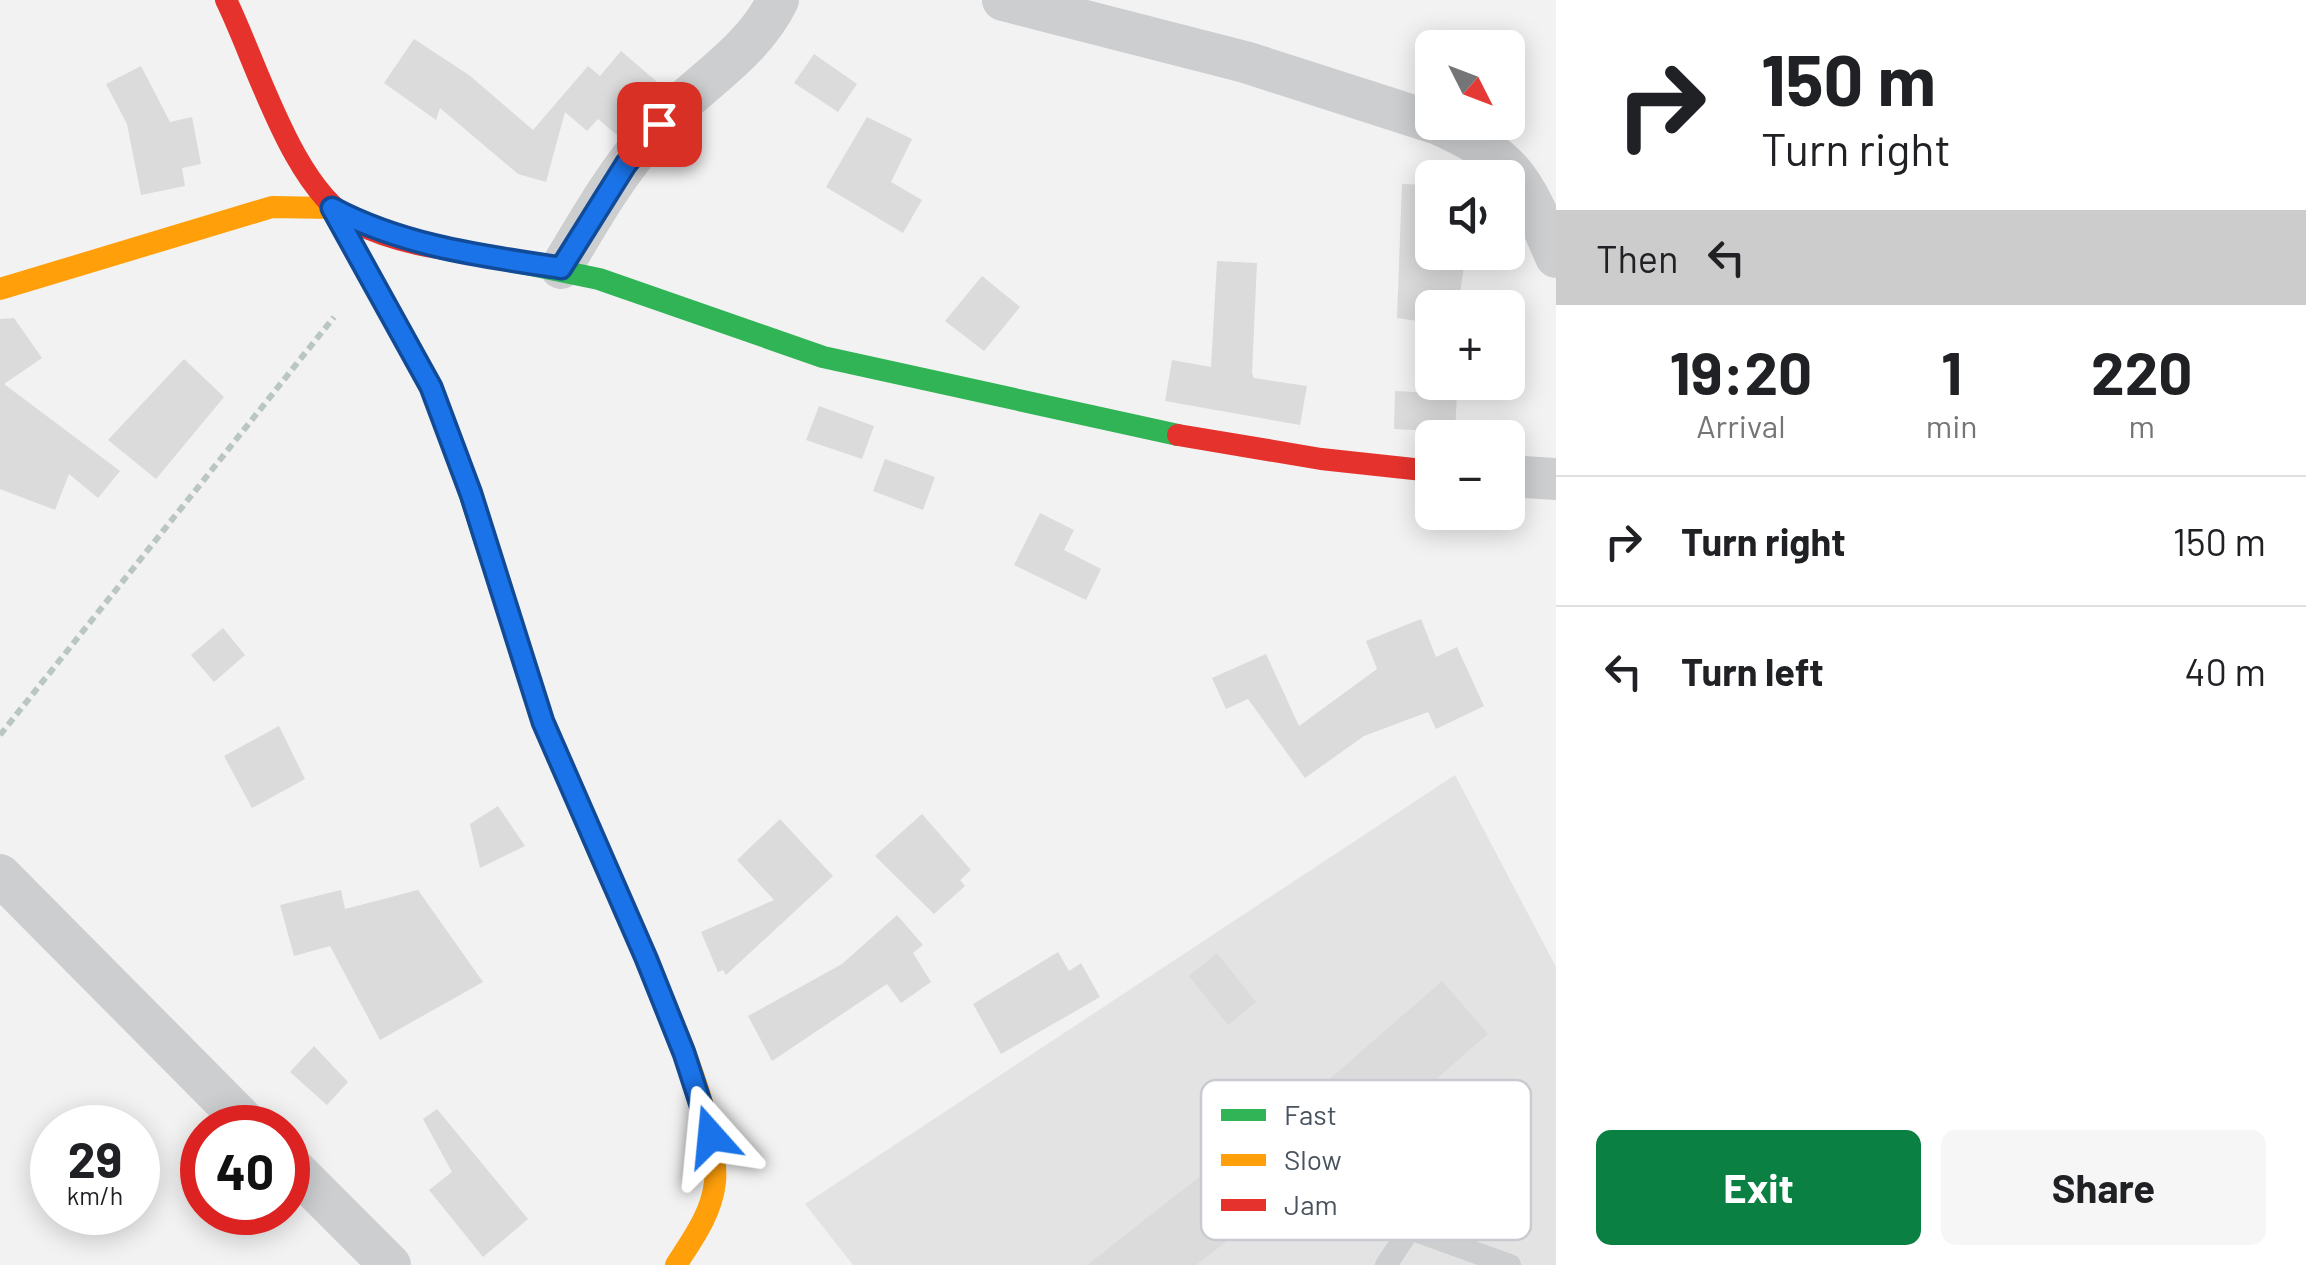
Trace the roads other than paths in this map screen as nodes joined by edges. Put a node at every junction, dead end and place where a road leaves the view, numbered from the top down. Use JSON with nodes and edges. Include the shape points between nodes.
{"nodes":[{"id":1,"x":226,"y":0,"type":"edge"},
{"id":2,"x":778,"y":0,"type":"edge"},
{"id":3,"x":1003,"y":0,"type":"edge"},
{"id":4,"x":1415,"y":116,"type":"edge"},
{"id":5,"x":1474,"y":140,"type":"edge"},
{"id":6,"x":332,"y":208,"type":"junction"},
{"id":7,"x":1556,"y":257,"type":"edge"},
{"id":8,"x":561,"y":268,"type":"junction"},
{"id":9,"x":0,"y":289,"type":"edge"},
{"id":10,"x":1415,"y":469,"type":"edge"},
{"id":11,"x":1525,"y":477,"type":"edge"},
{"id":12,"x":1556,"y":479,"type":"edge"},
{"id":13,"x":0,"y":874,"type":"edge"},
{"id":14,"x":228,"y":1105,"type":"edge"},
{"id":15,"x":310,"y":1185,"type":"edge"},
{"id":16,"x":1403,"y":1240,"type":"edge"},
{"id":17,"x":1441,"y":1240,"type":"edge"},
{"id":18,"x":390,"y":1265,"type":"edge"},
{"id":19,"x":676,"y":1265,"type":"edge"},
{"id":20,"x":1386,"y":1265,"type":"edge"},
{"id":21,"x":1510,"y":1265,"type":"edge"}],
"edges":[{"from":1,"to":6,"type":"street"},
{"from":2,"to":8,"type":"street","via":[[752,41],[659,124],[626,164]]},
{"from":3,"to":4,"type":"street","via":[[1189,46]]},
{"from":5,"to":7,"type":"street","via":[[1518,176]]},
{"from":6,"to":8,"type":"street","via":[[406,238]]},
{"from":6,"to":9,"type":"street","via":[[272,208],[223,218]]},
{"from":6,"to":19,"type":"street","via":[[431,387],[543,722],[653,974],[711,1136],[714,1182],[703,1223]]},
{"from":8,"to":10,"type":"street","via":[[823,357],[1216,442]]},
{"from":11,"to":12,"type":"street"},
{"from":13,"to":14,"type":"street"},
{"from":15,"to":18,"type":"street"},
{"from":16,"to":20,"type":"lane"},
{"from":17,"to":21,"type":"lane"}]}
